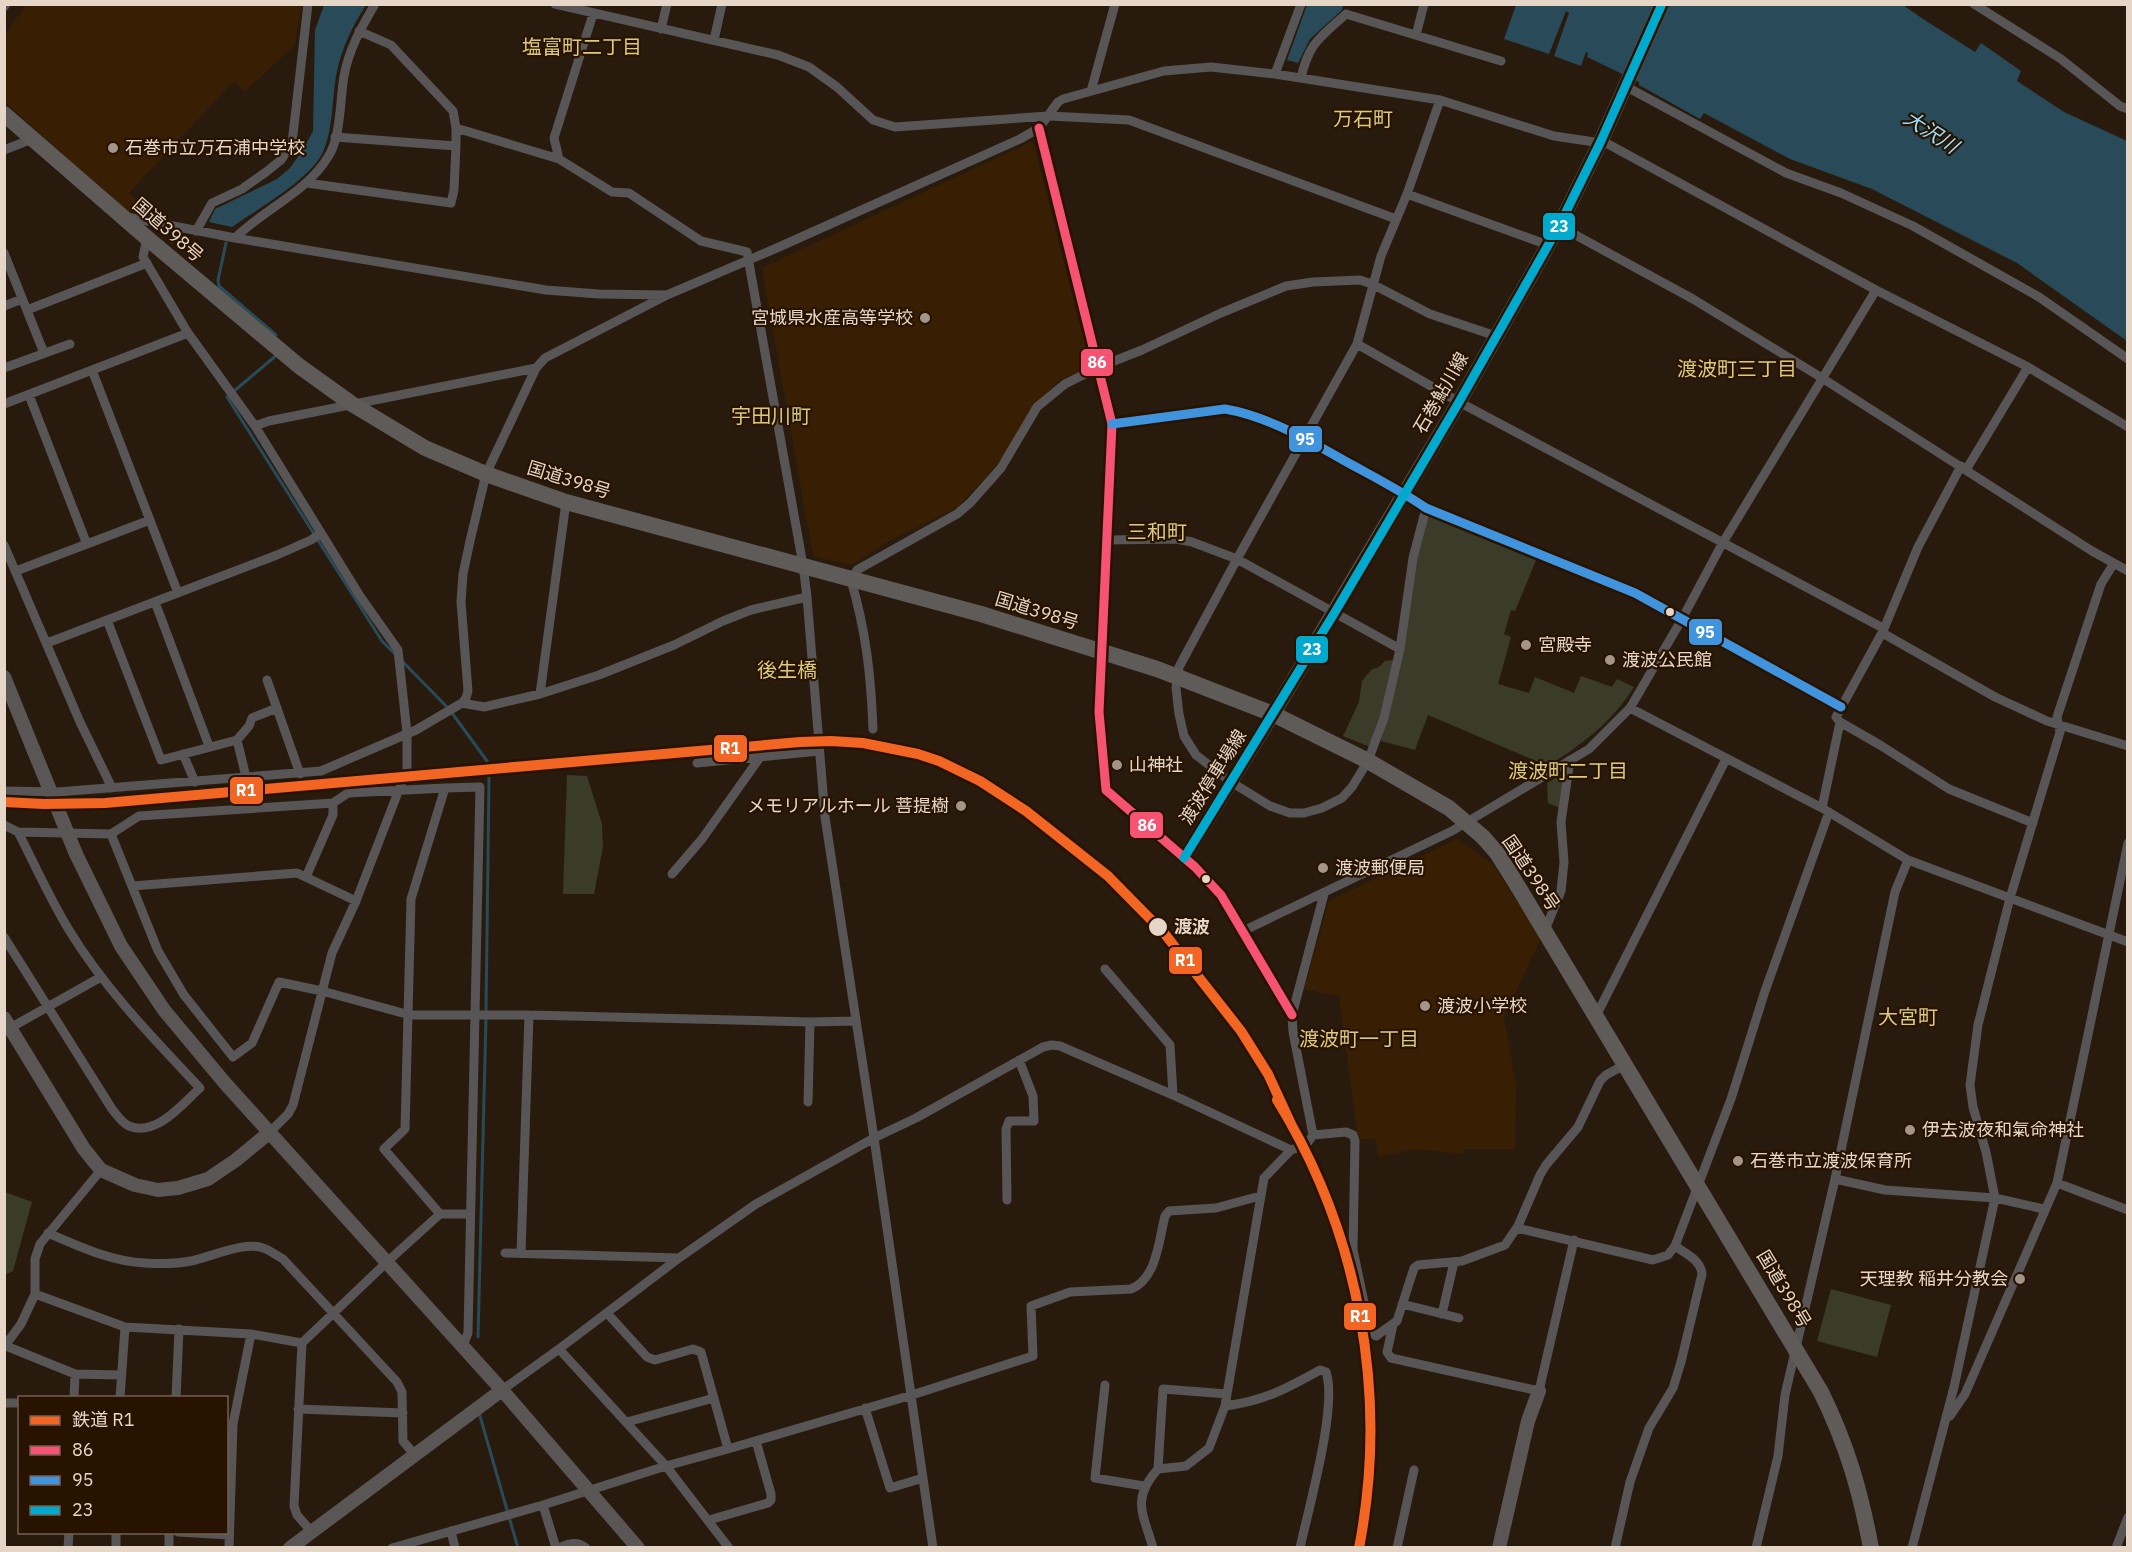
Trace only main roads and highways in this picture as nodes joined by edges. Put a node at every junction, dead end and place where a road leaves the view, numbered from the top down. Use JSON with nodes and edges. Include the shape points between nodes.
{"nodes":[{"id":1,"x":1662,"y":4,"type":"edge"},
{"id":2,"x":4,"y":114,"type":"edge"},
{"id":3,"x":1273,"y":714,"type":"junction"},
{"id":4,"x":1871,"y":1548,"type":"edge"}],
"edges":[{"from":1,"to":3,"type":"main road","name":"石巻鮎川線","via":[[1600,143],[1548,245]]},
{"from":2,"to":3,"type":"highway","name":"国道398号","via":[[281,351],[352,404],[425,448],[566,502],[981,614],[1103,652]]},
{"from":3,"to":4,"type":"highway","name":"国道398号","via":[[1427,794],[1467,822],[1497,853],[1821,1392],[1840,1431],[1863,1504]]}]}
